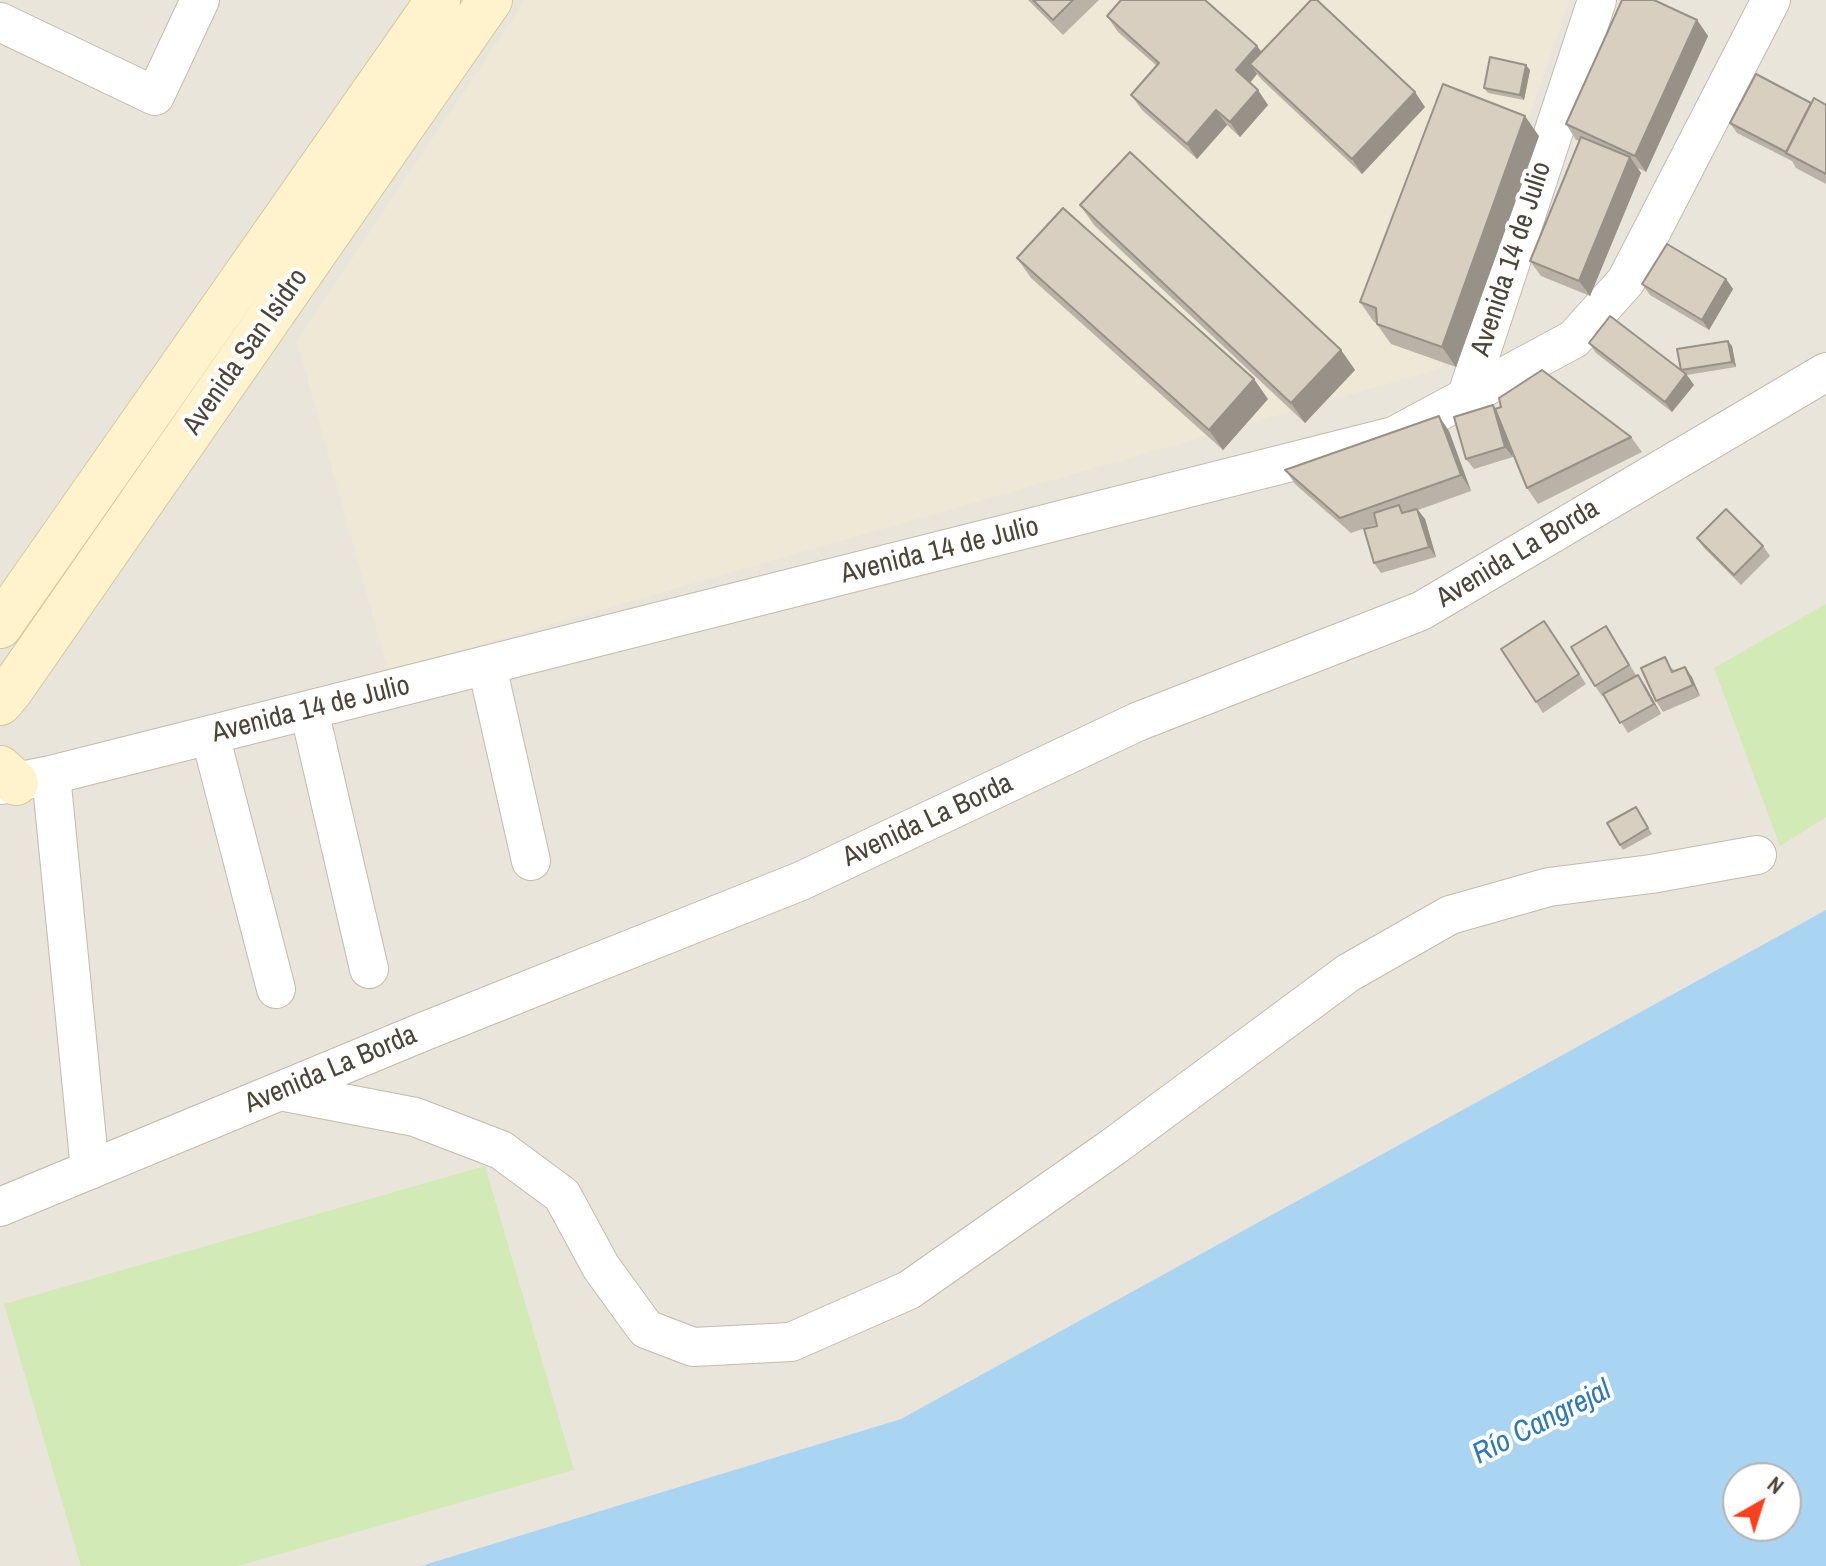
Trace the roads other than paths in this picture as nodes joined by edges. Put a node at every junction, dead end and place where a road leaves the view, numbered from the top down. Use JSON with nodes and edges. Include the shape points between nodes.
{"nodes":[{"id":1,"x":200,"y":0,"type":"edge"},
{"id":2,"x":438,"y":0,"type":"edge"},
{"id":3,"x":490,"y":0,"type":"edge"},
{"id":4,"x":1597,"y":0,"type":"edge"},
{"id":5,"x":1771,"y":0,"type":"edge"},
{"id":6,"x":0,"y":22,"type":"edge"},
{"id":7,"x":1826,"y":372,"type":"edge"},
{"id":8,"x":1467,"y":395,"type":"junction"},
{"id":9,"x":0,"y":626,"type":"edge"},
{"id":10,"x":487,"y":666,"type":"junction"},
{"id":11,"x":0,"y":703,"type":"edge"},
{"id":12,"x":309,"y":710,"type":"junction"},
{"id":13,"x":210,"y":735,"type":"junction"},
{"id":14,"x":17,"y":778,"type":"edge"},
{"id":15,"x":1757,"y":855,"type":"dead end"},
{"id":16,"x":531,"y":861,"type":"dead end"},
{"id":17,"x":369,"y":969,"type":"dead end"},
{"id":18,"x":276,"y":989,"type":"dead end"},
{"id":19,"x":280,"y":1091,"type":"junction"},
{"id":20,"x":90,"y":1170,"type":"junction"},
{"id":21,"x":0,"y":1207,"type":"edge"}],
"edges":[{"from":1,"to":6,"type":"street","via":[[155,96]]},
{"from":2,"to":9,"type":"street","name":"Avenida San Isidro"},
{"from":3,"to":11,"type":"street","name":"Avenida San Isidro"},
{"from":4,"to":8,"type":"street","name":"Avenida 14 de Julio"},
{"from":5,"to":8,"type":"street","via":[[1626,281],[1574,339]]},
{"from":7,"to":19,"type":"street","name":"Avenida La Borda","via":[[1421,611],[1137,722],[801,881]]},
{"from":8,"to":10,"type":"street","name":"Avenida 14 de Julio","via":[[1394,436]]},
{"from":10,"to":12,"type":"street","name":"Avenida 14 de Julio"},
{"from":10,"to":16,"type":"street"},
{"from":12,"to":13,"type":"street","name":"Avenida 14 de Julio"},
{"from":12,"to":17,"type":"street"},
{"from":13,"to":14,"type":"street","name":"Avenida 14 de Julio"},
{"from":13,"to":18,"type":"street"},
{"from":14,"to":20,"type":"street"},
{"from":15,"to":19,"type":"street","via":[[1549,887],[1450,915],[1348,973],[909,1290],[791,1342],[693,1347],[646,1329],[601,1267],[562,1195],[501,1150],[415,1117]]},
{"from":19,"to":20,"type":"street","name":"Avenida La Borda"},
{"from":20,"to":21,"type":"street","name":"Avenida La Borda"}]}
